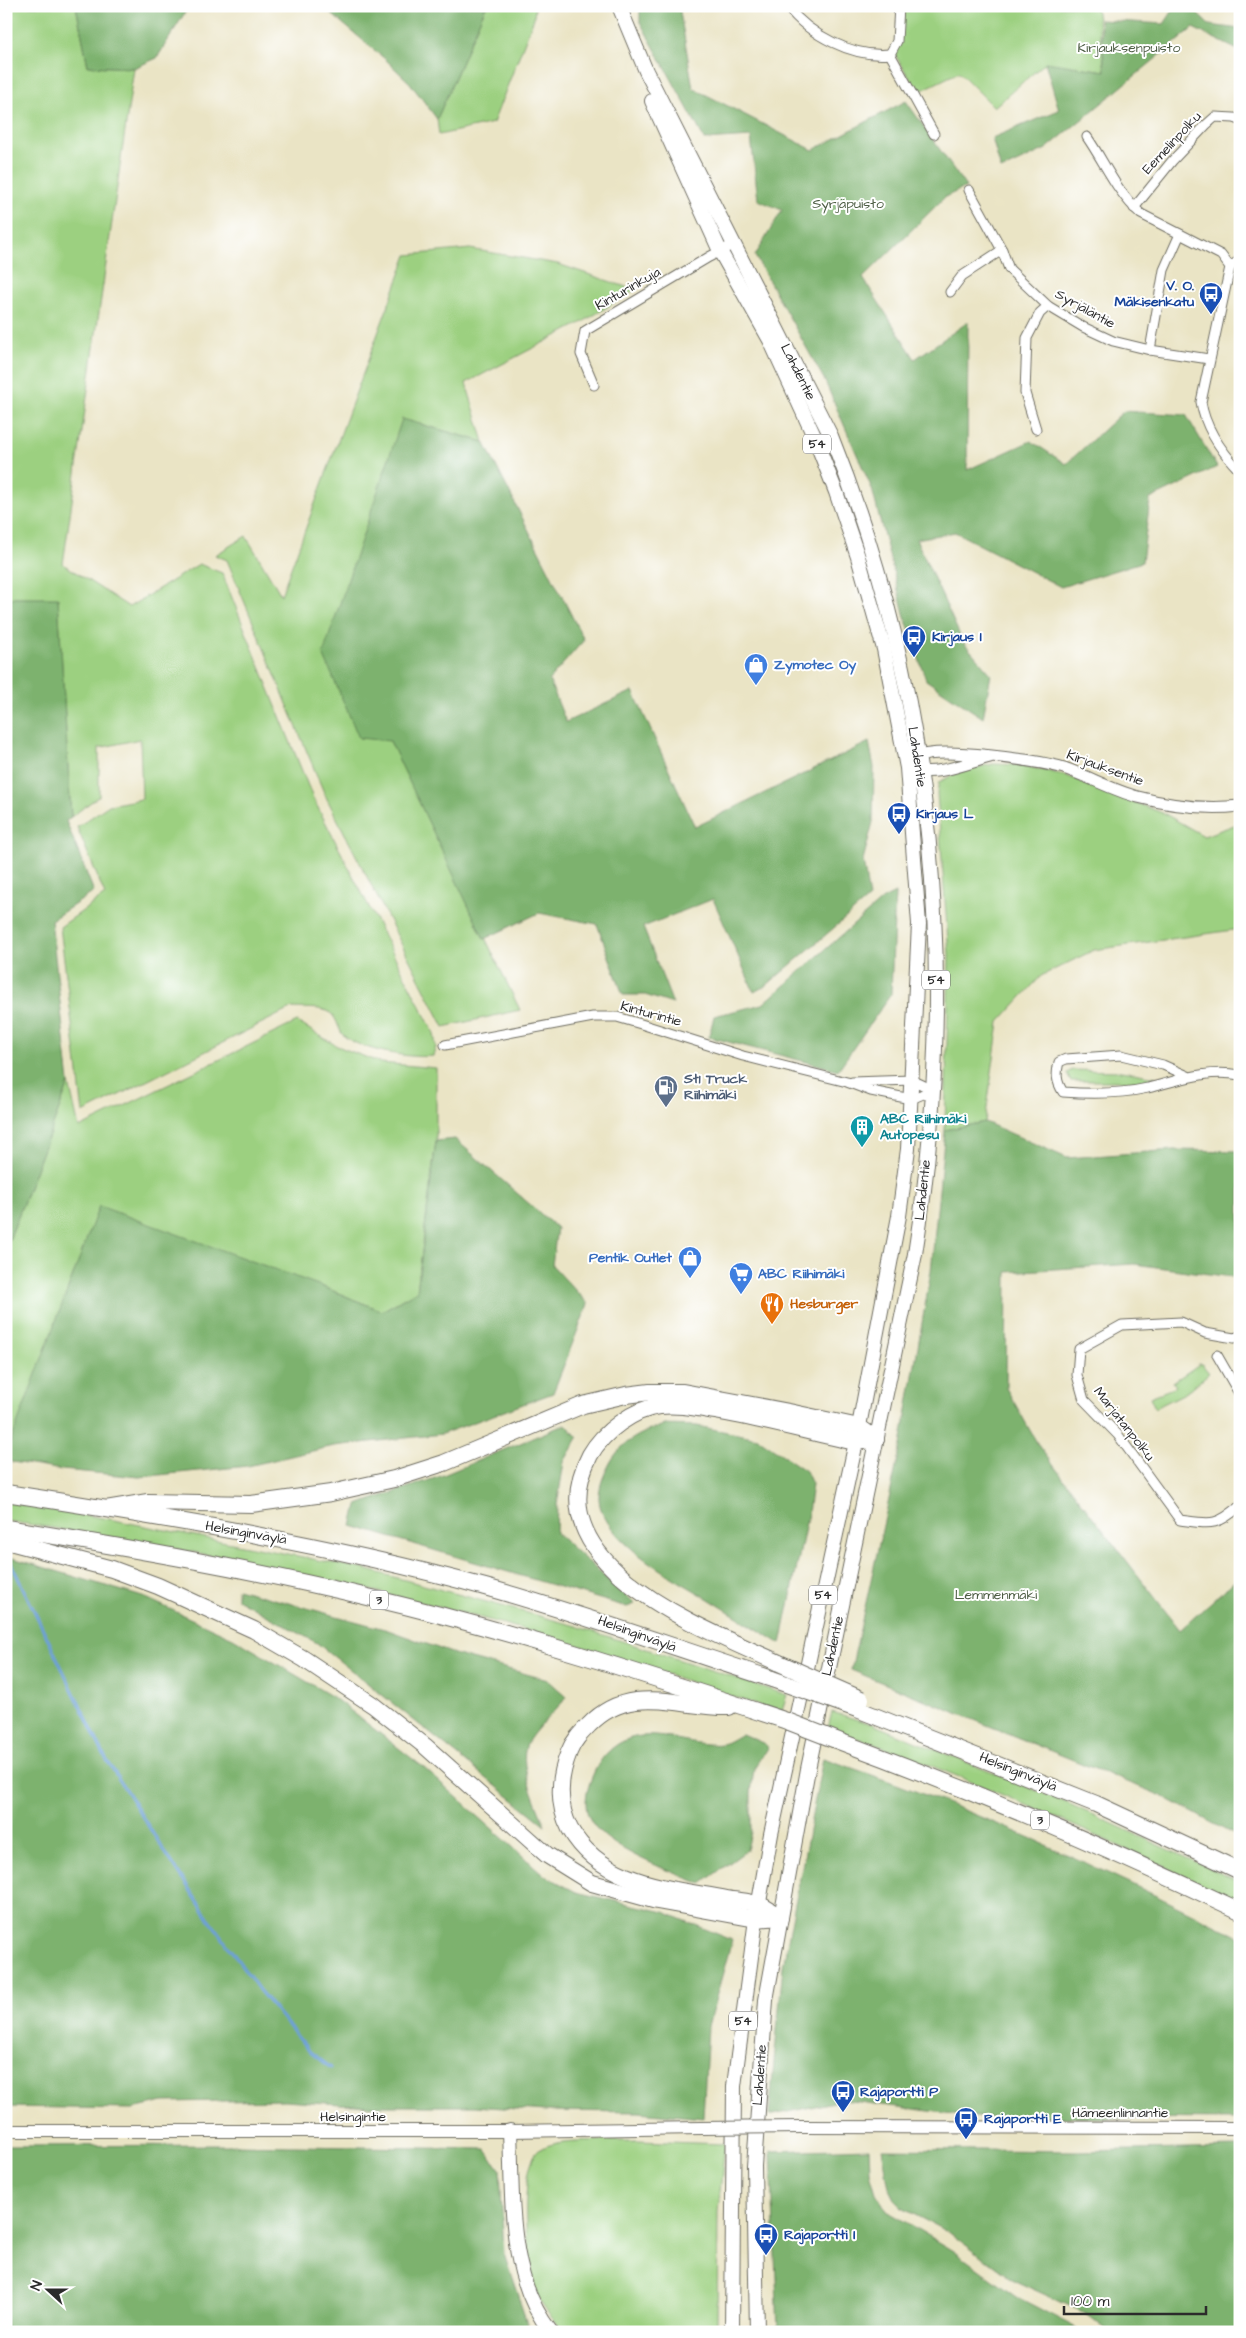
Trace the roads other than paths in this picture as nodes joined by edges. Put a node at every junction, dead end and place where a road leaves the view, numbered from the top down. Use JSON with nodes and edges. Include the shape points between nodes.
{"nodes":[{"id":1,"x":610,"y":6,"type":"edge"},
{"id":2,"x":619,"y":6,"type":"edge"},
{"id":3,"x":787,"y":6,"type":"edge"},
{"id":4,"x":900,"y":6,"type":"edge"},
{"id":5,"x":890,"y":54,"type":"junction"},
{"id":6,"x":1240,"y":120,"type":"edge"},
{"id":7,"x":934,"y":134,"type":"dead end"},
{"id":8,"x":1087,"y":137,"type":"dead end"},
{"id":9,"x":969,"y":190,"type":"dead end"},
{"id":10,"x":1134,"y":208,"type":"junction"},
{"id":11,"x":1180,"y":234,"type":"junction"},
{"id":12,"x":734,"y":244,"type":"junction"},
{"id":13,"x":1002,"y":250,"type":"junction"},
{"id":14,"x":720,"y":251,"type":"junction"},
{"id":15,"x":1240,"y":260,"type":"edge"},
{"id":16,"x":1230,"y":267,"type":"junction"},
{"id":17,"x":950,"y":292,"type":"dead end"},
{"id":18,"x":1048,"y":306,"type":"junction"},
{"id":19,"x":1150,"y":350,"type":"junction"},
{"id":20,"x":1209,"y":358,"type":"junction"},
{"id":21,"x":594,"y":385,"type":"dead end"},
{"id":22,"x":1036,"y":428,"type":"dead end"},
{"id":23,"x":1240,"y":471,"type":"edge"},
{"id":24,"x":919,"y":757,"type":"junction"},
{"id":25,"x":990,"y":757,"type":"junction"},
{"id":26,"x":914,"y":770,"type":"junction"},
{"id":27,"x":1240,"y":806,"type":"edge"},
{"id":28,"x":445,"y":1045,"type":"dead end"},
{"id":29,"x":1240,"y":1075,"type":"edge"},
{"id":30,"x":1188,"y":1076,"type":"junction"},
{"id":31,"x":912,"y":1080,"type":"junction"},
{"id":32,"x":847,"y":1082,"type":"junction"},
{"id":33,"x":933,"y":1090,"type":"junction"},
{"id":34,"x":911,"y":1098,"type":"junction"},
{"id":35,"x":1240,"y":1336,"type":"edge"},
{"id":36,"x":1217,"y":1355,"type":"dead end"},
{"id":37,"x":1240,"y":1395,"type":"edge"},
{"id":38,"x":857,"y":1435,"type":"junction"},
{"id":39,"x":876,"y":1439,"type":"junction"},
{"id":40,"x":6,"y":1493,"type":"edge"},
{"id":41,"x":1240,"y":1506,"type":"edge"},
{"id":42,"x":106,"y":1509,"type":"junction"},
{"id":43,"x":6,"y":1528,"type":"edge"},
{"id":44,"x":6,"y":1541,"type":"edge"},
{"id":45,"x":859,"y":1704,"type":"junction"},
{"id":46,"x":743,"y":1707,"type":"junction"},
{"id":47,"x":1240,"y":1871,"type":"edge"},
{"id":48,"x":1240,"y":1911,"type":"edge"},
{"id":49,"x":758,"y":1912,"type":"junction"},
{"id":50,"x":780,"y":1917,"type":"junction"},
{"id":51,"x":701,"y":2128,"type":"joint"},
{"id":52,"x":1240,"y":2128,"type":"edge"},
{"id":53,"x":6,"y":2131,"type":"edge"},
{"id":54,"x":510,"y":2131,"type":"junction"},
{"id":55,"x":551,"y":2332,"type":"edge"},
{"id":56,"x":732,"y":2332,"type":"edge"},
{"id":57,"x":757,"y":2332,"type":"edge"}],
"edges":[{"from":1,"to":14,"type":"main road","name":"Lahdentie","number":"54","via":[[678,164]]},
{"from":2,"to":12,"type":"main road","name":"Lahdentie","number":"54","via":[[646,71]]},
{"from":3,"to":5,"type":"street","via":[[794,16],[820,35],[852,50]]},
{"from":4,"to":5,"type":"street","via":[[897,41]]},
{"from":5,"to":7,"type":"street"},
{"from":6,"to":10,"type":"street","name":"Eemelinpolku","via":[[1215,117],[1172,161]]},
{"from":8,"to":10,"type":"street","via":[[1120,192]]},
{"from":9,"to":13,"type":"street","name":"Syrjäläntie"},
{"from":10,"to":11,"type":"street"},
{"from":11,"to":16,"type":"street","via":[[1221,255]]},
{"from":11,"to":19,"type":"street","via":[[1164,270]]},
{"from":12,"to":14,"type":"street","name":"Kinturinkuja"},
{"from":12,"to":24,"type":"main road","name":"Lahdentie","number":"54","via":[[830,436],[854,495],[888,604]]},
{"from":13,"to":17,"type":"street","via":[[962,276]]},
{"from":13,"to":18,"type":"street","name":"Syrjäläntie","via":[[1010,269]]},
{"from":14,"to":21,"type":"street","name":"Kinturinkuja","via":[[585,332],[581,354]]},
{"from":14,"to":26,"type":"main road","name":"Lahdentie","number":"54","via":[[770,340],[836,492],[884,649]]},
{"from":15,"to":16,"type":"street"},
{"from":16,"to":20,"type":"street"},
{"from":18,"to":19,"type":"street","name":"Syrjäläntie","via":[[1100,336]]},
{"from":18,"to":22,"type":"street","via":[[1040,313],[1027,338],[1025,393]]},
{"from":19,"to":20,"type":"street","name":"Syrjäläntie"},
{"from":20,"to":23,"type":"street","via":[[1201,402],[1203,416],[1228,458]]},
{"from":24,"to":25,"type":"street","name":"Kirjauksentie","via":[[959,754]]},
{"from":24,"to":26,"type":"main road","name":"Lahdentie","number":"54"},
{"from":25,"to":26,"type":"street","name":"Kirjauksentie","via":[[936,771]]},
{"from":25,"to":27,"type":"street","name":"Kirjauksentie","via":[[1042,762],[1112,789],[1169,804]]},
{"from":26,"to":31,"type":"main road","name":"Lahdentie","number":"54","via":[[918,924]]},
{"from":26,"to":33,"type":"main road","name":"Lahdentie","number":"54","via":[[933,870],[936,1006]]},
{"from":28,"to":32,"type":"street","name":"Kinturintie","via":[[593,1017],[617,1017],[751,1058]]},
{"from":29,"to":30,"type":"street"},
{"from":30,"to":30,"type":"street","via":[[1163,1065],[1121,1055],[1059,1062],[1057,1083],[1063,1092],[1082,1094],[1131,1091]]},
{"from":31,"to":32,"type":"street","name":"Kinturintie"},
{"from":31,"to":33,"type":"street","name":"Kinturintie"},
{"from":31,"to":34,"type":"main road","name":"Lahdentie","number":"54"},
{"from":32,"to":34,"type":"street","name":"Kinturintie","via":[[871,1091]]},
{"from":33,"to":34,"type":"street","name":"Kinturintie"},
{"from":33,"to":39,"type":"main road","name":"Lahdentie","number":"54","via":[[919,1229]]},
{"from":34,"to":38,"type":"main road","name":"Lahdentie","number":"54","via":[[899,1216]]},
{"from":35,"to":41,"type":"street","name":"Marjatanpolku","via":[[1234,1338],[1205,1333],[1181,1322],[1122,1325],[1079,1349],[1077,1375],[1084,1400],[1114,1430],[1180,1520],[1217,1522]]},
{"from":36,"to":37,"type":"street"},
{"from":38,"to":39,"type":"highway"},
{"from":38,"to":42,"type":"highway","via":[[722,1398],[684,1392],[626,1394],[583,1406],[444,1463],[331,1494],[251,1504],[148,1502]]},
{"from":38,"to":45,"type":"highway","bridge":true,"via":[[686,1406],[659,1406],[640,1412],[607,1434],[593,1451],[582,1474],[579,1502],[590,1539],[621,1577],[682,1619]]},
{"from":38,"to":49,"type":"main road","name":"Lahdentie","number":"54","via":[[771,1834]]},
{"from":39,"to":50,"type":"main road","name":"Lahdentie","number":"54"},
{"from":40,"to":42,"type":"highway","name":"Helsinginväylä"},
{"from":42,"to":45,"type":"highway","name":"Helsinginväylä","bridge":true,"via":[[285,1540],[484,1586]]},
{"from":43,"to":46,"type":"highway","number":"3","via":[[112,1545],[373,1598],[590,1657]]},
{"from":44,"to":49,"type":"highway","via":[[112,1569],[158,1586],[254,1630],[304,1659],[373,1705],[425,1746],[547,1855],[592,1883],[657,1901]]},
{"from":45,"to":47,"type":"highway","name":"Helsinginväylä","via":[[896,1724],[1096,1804]]},
{"from":46,"to":48,"type":"highway","number":"3","bridge":true,"via":[[976,1793],[1081,1837]]},
{"from":46,"to":49,"type":"highway","via":[[709,1708],[652,1699],[613,1707],[592,1722],[570,1748],[562,1769],[561,1796],[564,1814],[576,1839],[616,1873]]},
{"from":49,"to":50,"type":"highway"},
{"from":49,"to":56,"type":"main road","name":"Lahdentie","number":"54","via":[[734,2086]]},
{"from":50,"to":57,"type":"main road","name":"Lahdentie","number":"54","via":[[766,2000],[758,2085],[754,2166]]},
{"from":51,"to":52,"type":"main road","name":"Hämeenlinnantie","bridge":true},
{"from":51,"to":54,"type":"main road","name":"Helsingintie"},
{"from":53,"to":54,"type":"main road","name":"Helsingintie"},
{"from":54,"to":55,"type":"main road","via":[[519,2258],[532,2301]]}]}
